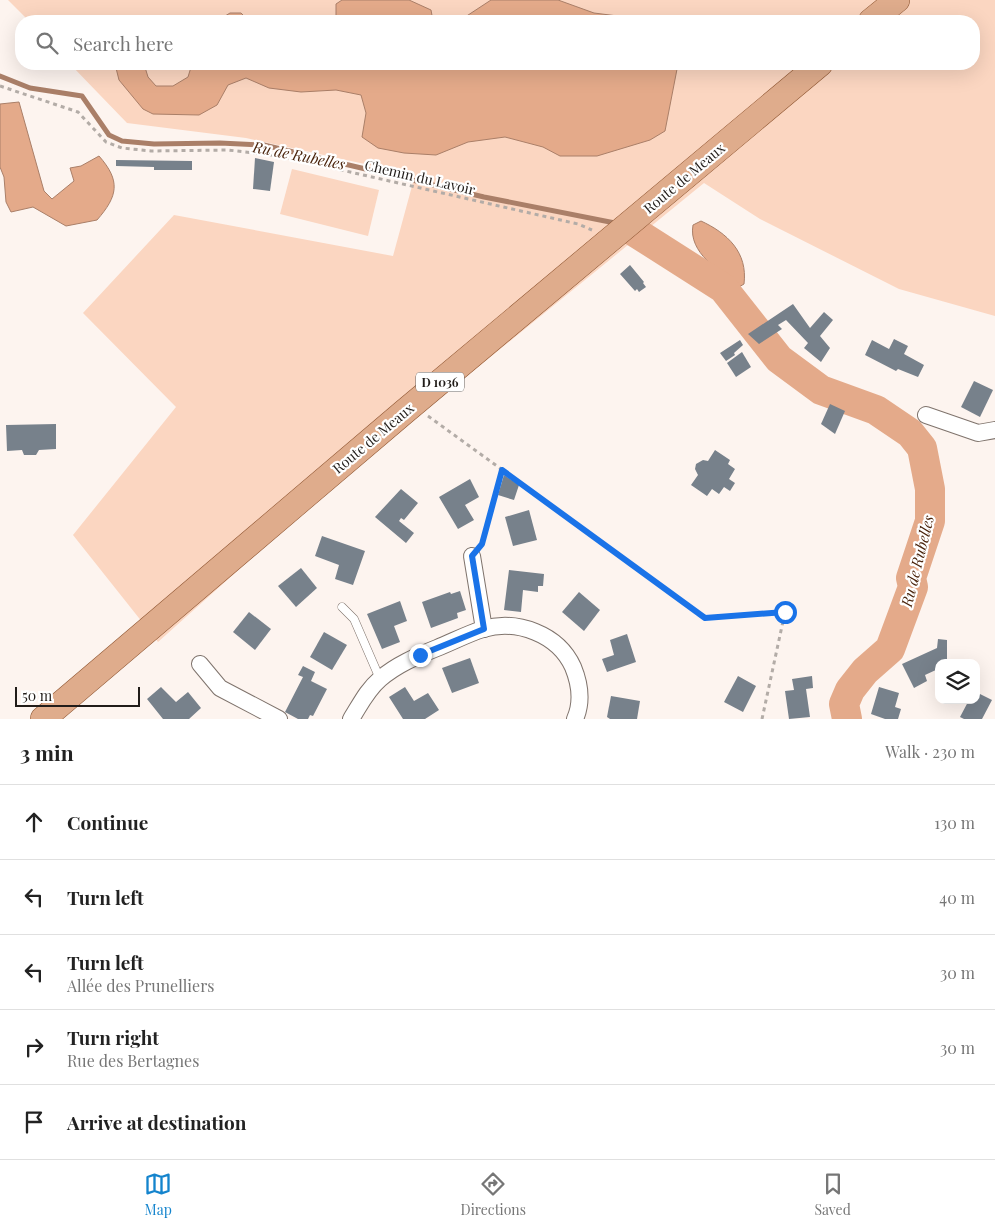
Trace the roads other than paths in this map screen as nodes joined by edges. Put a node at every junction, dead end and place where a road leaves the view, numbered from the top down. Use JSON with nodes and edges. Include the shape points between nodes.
{"nodes":[{"id":1,"x":897,"y":0,"type":"edge"},
{"id":2,"x":878,"y":15,"type":"edge"},
{"id":3,"x":813,"y":70,"type":"edge"},
{"id":4,"x":926,"y":415,"type":"dead end"},
{"id":5,"x":995,"y":430,"type":"edge"},
{"id":6,"x":472,"y":556,"type":"road end"},
{"id":7,"x":342,"y":607,"type":"dead end"},
{"id":8,"x":484,"y":629,"type":"junction"},
{"id":9,"x":200,"y":664,"type":"dead end"},
{"id":10,"x":380,"y":679,"type":"junction"},
{"id":11,"x":43,"y":719,"type":"edge"},
{"id":12,"x":278,"y":719,"type":"edge"},
{"id":13,"x":351,"y":719,"type":"edge"},
{"id":14,"x":575,"y":719,"type":"edge"}],
"edges":[{"from":1,"to":2,"type":"main road"},
{"from":3,"to":11,"type":"main road","name":"Route de Meaux","number":"D 1036"},
{"from":4,"to":5,"type":"street","via":[[978,433]]},
{"from":6,"to":8,"type":"street"},
{"from":7,"to":10,"type":"lane","via":[[354,619]]},
{"from":8,"to":10,"type":"street","via":[[420,655],[393,668]]},
{"from":8,"to":14,"type":"street","via":[[528,628],[560,648],[577,678],[580,694]]},
{"from":9,"to":12,"type":"street","via":[[220,688]]},
{"from":10,"to":13,"type":"street","via":[[366,693]]}]}
